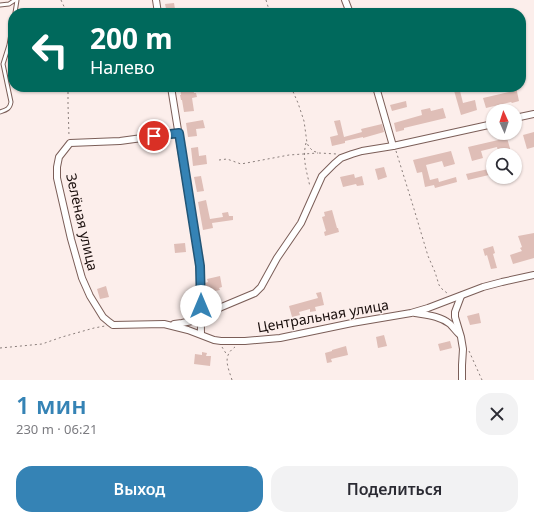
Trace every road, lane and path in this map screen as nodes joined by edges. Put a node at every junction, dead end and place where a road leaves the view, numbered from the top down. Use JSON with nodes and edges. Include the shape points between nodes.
{"nodes":[{"id":1,"x":16,"y":0,"type":"edge"},
{"id":2,"x":0,"y":5,"type":"edge"},
{"id":3,"x":8,"y":47,"type":"edge"},
{"id":4,"x":1,"y":64,"type":"edge"},
{"id":5,"x":8,"y":91,"type":"edge"},
{"id":6,"x":8,"y":92,"type":"edge"},
{"id":7,"x":68,"y":92,"type":"edge"},
{"id":8,"x":172,"y":92,"type":"edge"},
{"id":9,"x":293,"y":92,"type":"edge"},
{"id":10,"x":378,"y":92,"type":"edge"},
{"id":11,"x":0,"y":112,"type":"edge"},
{"id":12,"x":534,"y":114,"type":"edge"},
{"id":13,"x":522,"y":117,"type":"edge"},
{"id":14,"x":486,"y":126,"type":"edge"},
{"id":15,"x":179,"y":133,"type":"junction"},
{"id":16,"x":70,"y":143,"type":"junction"},
{"id":17,"x":307,"y":143,"type":"junction"},
{"id":18,"x":394,"y":146,"type":"junction"},
{"id":19,"x":319,"y":153,"type":"junction"},
{"id":20,"x":305,"y":154,"type":"junction"},
{"id":21,"x":339,"y":154,"type":"dead end"},
{"id":22,"x":219,"y":160,"type":"dead end"},
{"id":23,"x":310,"y":186,"type":"dead end"},
{"id":24,"x":534,"y":275,"type":"edge"},
{"id":25,"x":461,"y":296,"type":"junction"},
{"id":26,"x":454,"y":298,"type":"junction"},
{"id":27,"x":411,"y":313,"type":"junction"},
{"id":28,"x":201,"y":316,"type":"junction"},
{"id":29,"x":164,"y":324,"type":"junction"},
{"id":30,"x":113,"y":325,"type":"junction"},
{"id":31,"x":201,"y":334,"type":"junction"},
{"id":32,"x":460,"y":336,"type":"junction"},
{"id":33,"x":235,"y":346,"type":"dead end"},
{"id":34,"x":0,"y":348,"type":"edge"},
{"id":35,"x":469,"y":349,"type":"dead end"},
{"id":36,"x":482,"y":379,"type":"edge"},
{"id":37,"x":232,"y":380,"type":"edge"},
{"id":38,"x":462,"y":380,"type":"edge"}],
"edges":[{"from":1,"to":2,"type":"lane"},
{"from":3,"to":4,"type":"lane"},
{"from":4,"to":5,"type":"lane"},
{"from":6,"to":11,"type":"lane","via":[[10,106]]},
{"from":7,"to":16,"type":"path"},
{"from":8,"to":15,"type":"street"},
{"from":9,"to":17,"type":"path","via":[[304,121]]},
{"from":10,"to":18,"type":"street"},
{"from":12,"to":13,"type":"street"},
{"from":14,"to":18,"type":"street"},
{"from":15,"to":16,"type":"street","via":[[120,141]]},
{"from":15,"to":28,"type":"street","via":[[200,266]]},
{"from":16,"to":30,"type":"street","name":"Зелёная улица","via":[[59,157],[56,167],[71,239],[90,296],[103,318]]},
{"from":17,"to":19,"type":"path","via":[[313,151]]},
{"from":17,"to":20,"type":"path"},
{"from":18,"to":26,"type":"path","via":[[439,286]]},
{"from":18,"to":28,"type":"street","via":[[352,154],[334,164],[322,176],[301,223],[261,287],[255,293]]},
{"from":19,"to":20,"type":"path"},
{"from":19,"to":21,"type":"path"},
{"from":20,"to":22,"type":"path","via":[[241,164],[227,159]]},
{"from":20,"to":23,"type":"path","via":[[305,168]]},
{"from":24,"to":25,"type":"street","name":"Центральная улица","via":[[483,287]]},
{"from":25,"to":26,"type":"street","name":"Центральная улица"},
{"from":25,"to":32,"type":"street","via":[[455,312]]},
{"from":26,"to":27,"type":"street","name":"Центральная улица"},
{"from":27,"to":31,"type":"street","name":"Центральная улица","via":[[280,338],[221,341]]},
{"from":27,"to":32,"type":"street","via":[[442,319]]},
{"from":28,"to":29,"type":"street","via":[[192,321]]},
{"from":28,"to":31,"type":"street"},
{"from":29,"to":30,"type":"street","name":"Центральная улица"},
{"from":29,"to":31,"type":"street","name":"Центральная улица"},
{"from":30,"to":34,"type":"path","via":[[94,328],[42,344]]},
{"from":32,"to":38,"type":"street","via":[[463,349]]},
{"from":33,"to":37,"type":"path","via":[[227,355]]},
{"from":35,"to":36,"type":"path"}]}
